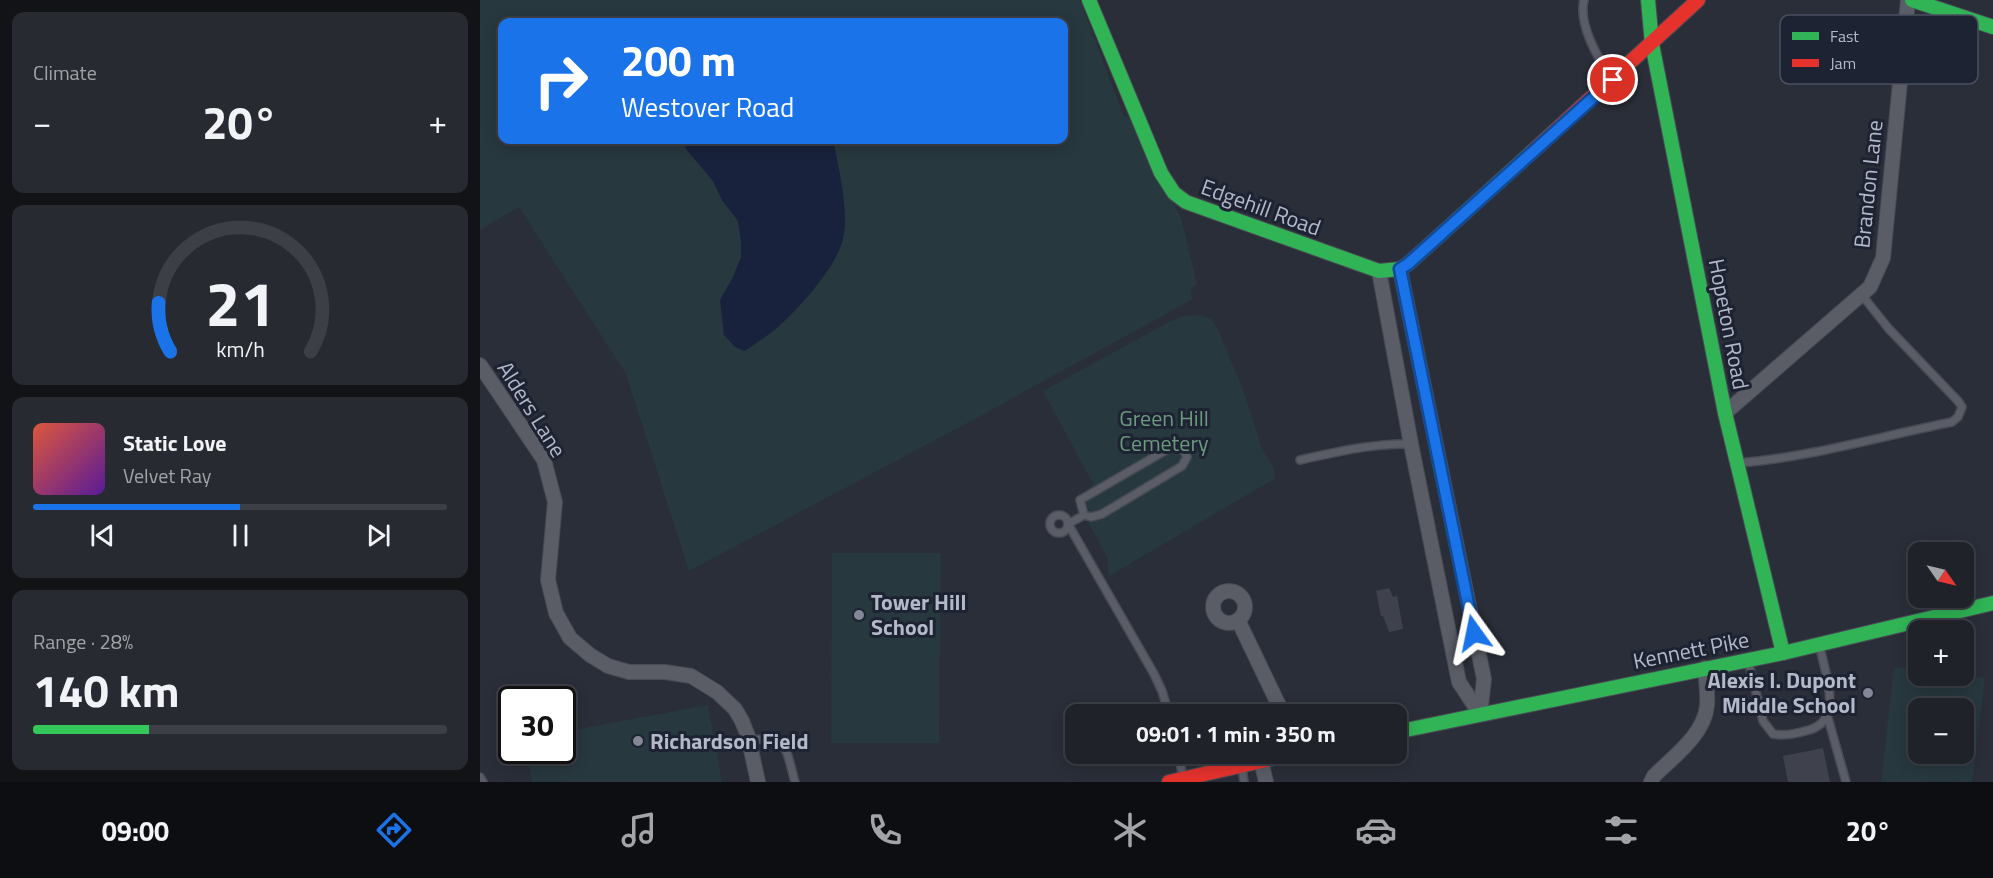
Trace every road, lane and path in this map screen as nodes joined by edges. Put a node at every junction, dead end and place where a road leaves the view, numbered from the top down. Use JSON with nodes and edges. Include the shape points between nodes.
{"nodes":[{"id":1,"x":1089,"y":0,"type":"edge"},
{"id":2,"x":1584,"y":0,"type":"edge"},
{"id":3,"x":1648,"y":0,"type":"edge"},
{"id":4,"x":1698,"y":0,"type":"edge"},
{"id":5,"x":1908,"y":0,"type":"edge"},
{"id":6,"x":1912,"y":0,"type":"edge"},
{"id":7,"x":1906,"y":15,"type":"edge"},
{"id":8,"x":1957,"y":15,"type":"edge"},
{"id":9,"x":1978,"y":22,"type":"edge"},
{"id":10,"x":1993,"y":27,"type":"edge"},
{"id":11,"x":1652,"y":44,"type":"junction"},
{"id":12,"x":1613,"y":80,"type":"junction"},
{"id":13,"x":1900,"y":84,"type":"edge"},
{"id":14,"x":1400,"y":269,"type":"junction"},
{"id":15,"x":1379,"y":271,"type":"junction"},
{"id":16,"x":1862,"y":294,"type":"junction"},
{"id":17,"x":480,"y":365,"type":"edge"},
{"id":18,"x":1725,"y":413,"type":"junction"},
{"id":19,"x":1411,"y":444,"type":"junction"},
{"id":20,"x":1300,"y":460,"type":"dead end"},
{"id":21,"x":1737,"y":463,"type":"junction"},
{"id":22,"x":1084,"y":515,"type":"junction"},
{"id":23,"x":1993,"y":603,"type":"edge"},
{"id":24,"x":1238,"y":620,"type":"dead end"},
{"id":25,"x":1819,"y":644,"type":"junction"},
{"id":26,"x":1783,"y":653,"type":"junction"},
{"id":27,"x":1748,"y":660,"type":"junction"},
{"id":28,"x":1705,"y":668,"type":"junction"},
{"id":29,"x":1167,"y":704,"type":"edge"},
{"id":30,"x":1278,"y":704,"type":"edge"},
{"id":31,"x":1480,"y":714,"type":"junction"},
{"id":32,"x":1828,"y":718,"type":"junction"},
{"id":33,"x":1407,"y":730,"type":"edge"},
{"id":34,"x":748,"y":740,"type":"junction"},
{"id":35,"x":1180,"y":764,"type":"edge"},
{"id":36,"x":1246,"y":764,"type":"edge"},
{"id":37,"x":1262,"y":764,"type":"edge"},
{"id":38,"x":1242,"y":765,"type":"junction"},
{"id":39,"x":480,"y":777,"type":"edge"},
{"id":40,"x":1183,"y":779,"type":"junction"},
{"id":41,"x":483,"y":782,"type":"edge"},
{"id":42,"x":758,"y":782,"type":"edge"},
{"id":43,"x":795,"y":782,"type":"edge"},
{"id":44,"x":1169,"y":782,"type":"edge"},
{"id":45,"x":1244,"y":782,"type":"edge"},
{"id":46,"x":1266,"y":782,"type":"edge"},
{"id":47,"x":1651,"y":782,"type":"edge"},
{"id":48,"x":1846,"y":782,"type":"edge"}],
"edges":[{"from":1,"to":15,"type":"street","name":"Edgehill Road","via":[[1161,173],[1174,193],[1186,202]]},
{"from":2,"to":12,"type":"lane","via":[[1594,51]]},
{"from":3,"to":11,"type":"street","name":"Hopeton Road"},
{"from":4,"to":11,"type":"street"},
{"from":5,"to":7,"type":"street","name":"Brandon Lane"},
{"from":6,"to":8,"type":"street"},
{"from":9,"to":10,"type":"street"},
{"from":11,"to":12,"type":"street"},
{"from":11,"to":18,"type":"street","name":"Hopeton Road"},
{"from":12,"to":14,"type":"street"},
{"from":13,"to":16,"type":"street","name":"Brandon Lane","via":[[1882,258],[1870,287]]},
{"from":14,"to":15,"type":"street","name":"Edgehill Road"},
{"from":14,"to":31,"type":"street","via":[[1484,679]]},
{"from":15,"to":19,"type":"street"},
{"from":16,"to":18,"type":"street","name":"Brandon Lane"},
{"from":16,"to":21,"type":"lane","via":[[1889,329],[1958,401],[1962,407],[1958,417],[1952,422],[1843,447]]},
{"from":17,"to":34,"type":"street","name":"Alders Lane","via":[[544,460],[555,502],[548,580],[556,614],[570,638],[608,666],[629,672],[691,676],[704,682],[735,710]]},
{"from":18,"to":21,"type":"street","name":"Hopeton Road"},
{"from":19,"to":20,"type":"lane","via":[[1355,448]]},
{"from":19,"to":31,"type":"street","via":[[1459,682]]},
{"from":21,"to":26,"type":"street","name":"Hopeton Road"},
{"from":22,"to":22,"type":"lane","via":[[1101,514],[1182,466],[1187,457],[1184,451],[1168,449],[1080,500]]},
{"from":22,"to":29,"type":"lane","via":[[1068,524],[1154,674]]},
{"from":23,"to":25,"type":"street","name":"Kennett Pike"},
{"from":24,"to":30,"type":"street"},
{"from":25,"to":26,"type":"street","name":"Kennett Pike"},
{"from":25,"to":32,"type":"lane","via":[[1831,703]]},
{"from":26,"to":27,"type":"street","name":"Kennett Pike"},
{"from":27,"to":28,"type":"street","name":"Kennett Pike"},
{"from":27,"to":32,"type":"lane","via":[[1763,721],[1773,734],[1785,736],[1814,730]]},
{"from":28,"to":31,"type":"street","name":"Kennett Pike"},
{"from":28,"to":47,"type":"street","via":[[1707,706],[1703,723]]},
{"from":31,"to":33,"type":"street","name":"Kennett Pike"},
{"from":32,"to":48,"type":"lane"},
{"from":34,"to":42,"type":"street","name":"Alders Lane"},
{"from":34,"to":43,"type":"lane","via":[[778,740]]},
{"from":35,"to":40,"type":"lane"},
{"from":36,"to":38,"type":"street"},
{"from":37,"to":46,"type":"street"},
{"from":38,"to":40,"type":"street"},
{"from":38,"to":45,"type":"lane"},
{"from":39,"to":41,"type":"lane"},
{"from":40,"to":44,"type":"street"}]}
